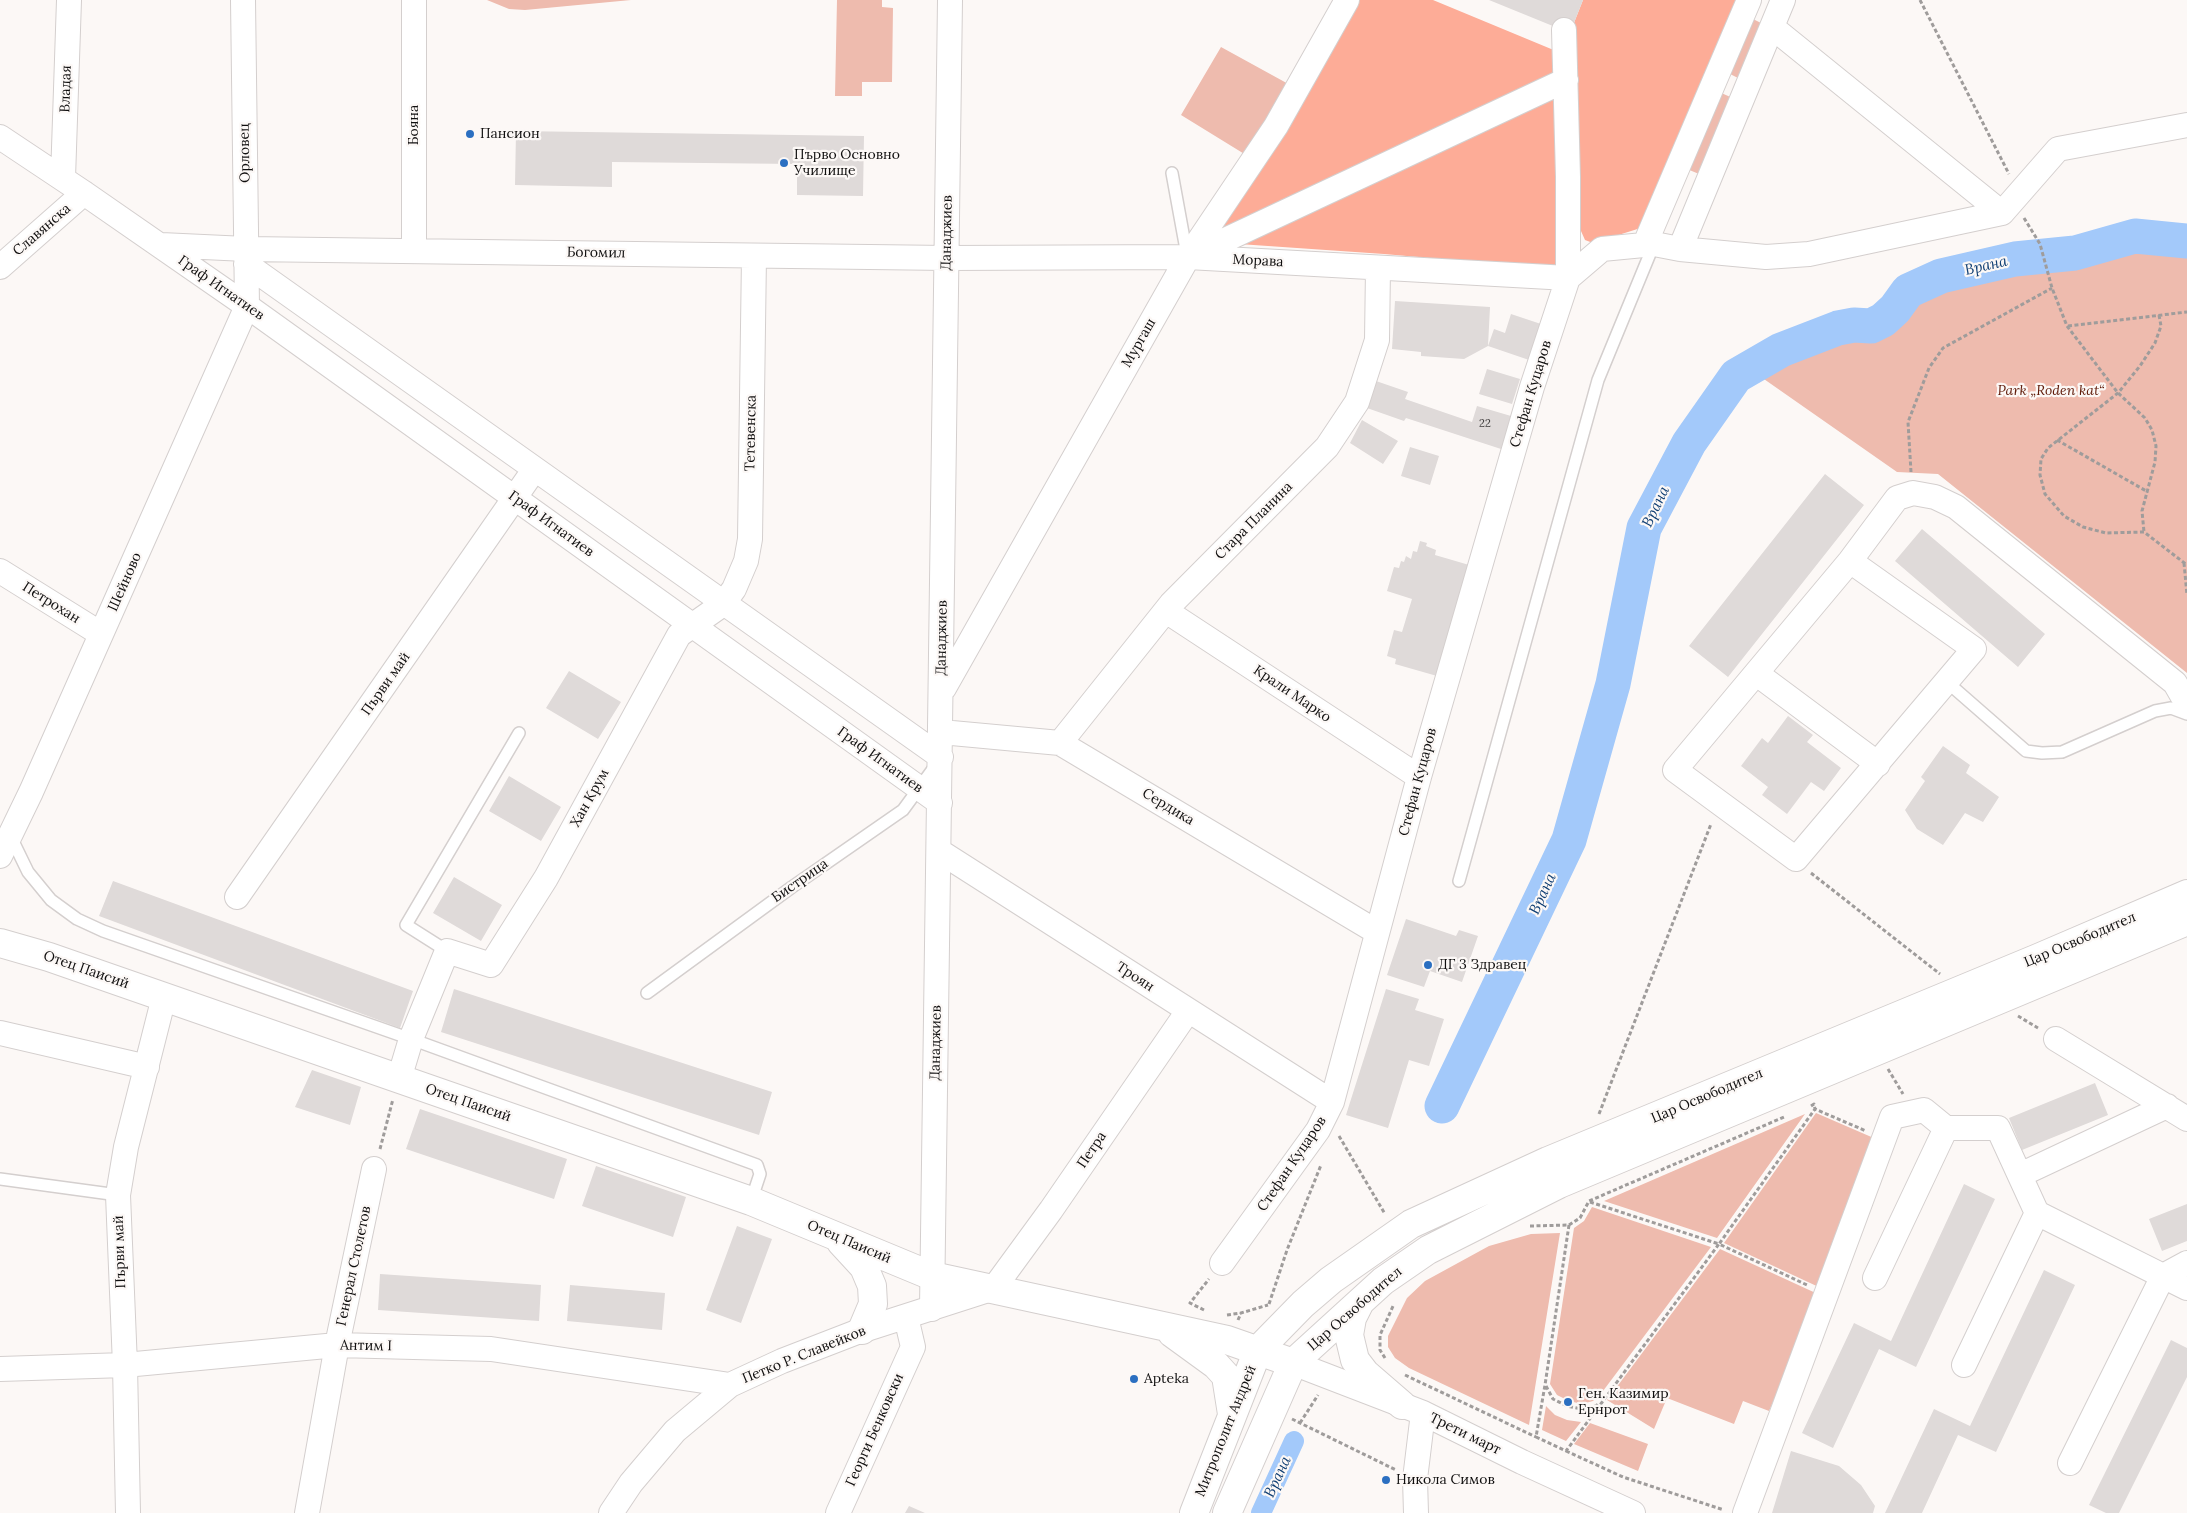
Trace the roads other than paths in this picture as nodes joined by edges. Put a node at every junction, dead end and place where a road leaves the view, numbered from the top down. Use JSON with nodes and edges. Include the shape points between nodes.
{"nodes":[{"id":1,"x":69,"y":0,"type":"edge"},
{"id":2,"x":243,"y":0,"type":"edge"},
{"id":3,"x":414,"y":0,"type":"edge"},
{"id":4,"x":950,"y":0,"type":"edge"},
{"id":5,"x":1347,"y":0,"type":"edge"},
{"id":6,"x":1748,"y":0,"type":"edge"},
{"id":7,"x":1778,"y":13,"type":"edge"},
{"id":8,"x":1564,"y":30,"type":"dead end"},
{"id":9,"x":1716,"y":77,"type":"junction"},
{"id":10,"x":1566,"y":80,"type":"junction"},
{"id":11,"x":1746,"y":90,"type":"junction"},
{"id":12,"x":2187,"y":125,"type":"edge"},
{"id":13,"x":0,"y":137,"type":"edge"},
{"id":14,"x":1172,"y":173,"type":"dead end"},
{"id":15,"x":63,"y":178,"type":"junction"},
{"id":16,"x":84,"y":193,"type":"junction"},
{"id":17,"x":1665,"y":198,"type":"junction"},
{"id":18,"x":1697,"y":207,"type":"junction"},
{"id":19,"x":2002,"y":213,"type":"junction"},
{"id":20,"x":1650,"y":244,"type":"junction"},
{"id":21,"x":161,"y":245,"type":"junction"},
{"id":22,"x":1680,"y":249,"type":"junction"},
{"id":23,"x":414,"y":251,"type":"junction"},
{"id":24,"x":246,"y":256,"type":"junction"},
{"id":25,"x":754,"y":256,"type":"junction"},
{"id":26,"x":1188,"y":257,"type":"junction"},
{"id":27,"x":947,"y":258,"type":"junction"},
{"id":28,"x":0,"y":267,"type":"edge"},
{"id":29,"x":1378,"y":268,"type":"junction"},
{"id":30,"x":1568,"y":278,"type":"junction"},
{"id":31,"x":247,"y":306,"type":"junction"},
{"id":32,"x":534,"y":470,"type":"junction"},
{"id":33,"x":514,"y":498,"type":"junction"},
{"id":34,"x":1850,"y":561,"type":"junction"},
{"id":35,"x":0,"y":572,"type":"edge"},
{"id":36,"x":723,"y":604,"type":"junction"},
{"id":37,"x":1166,"y":611,"type":"junction"},
{"id":38,"x":694,"y":626,"type":"junction"},
{"id":39,"x":101,"y":634,"type":"junction"},
{"id":40,"x":1757,"y":674,"type":"junction"},
{"id":41,"x":1946,"y":682,"type":"junction"},
{"id":42,"x":942,"y":692,"type":"junction"},
{"id":43,"x":2187,"y":704,"type":"edge"},
{"id":44,"x":2187,"y":714,"type":"edge"},
{"id":45,"x":941,"y":732,"type":"junction"},
{"id":46,"x":519,"y":733,"type":"dead end"},
{"id":47,"x":1060,"y":743,"type":"junction"},
{"id":48,"x":941,"y":757,"type":"junction"},
{"id":49,"x":1878,"y":764,"type":"junction"},
{"id":50,"x":1419,"y":777,"type":"junction"},
{"id":51,"x":920,"y":788,"type":"junction"},
{"id":52,"x":940,"y":803,"type":"junction"},
{"id":53,"x":10,"y":835,"type":"junction"},
{"id":54,"x":939,"y":851,"type":"junction"},
{"id":55,"x":0,"y":856,"type":"edge"},
{"id":56,"x":1459,"y":881,"type":"dead end"},
{"id":57,"x":2187,"y":894,"type":"edge"},
{"id":58,"x":237,"y":898,"type":"dead end"},
{"id":59,"x":2187,"y":921,"type":"edge"},
{"id":60,"x":1378,"y":932,"type":"junction"},
{"id":61,"x":0,"y":943,"type":"edge"},
{"id":62,"x":447,"y":951,"type":"junction"},
{"id":63,"x":647,"y":993,"type":"dead end"},
{"id":64,"x":164,"y":997,"type":"junction"},
{"id":65,"x":1188,"y":1011,"type":"junction"},
{"id":66,"x":0,"y":1033,"type":"edge"},
{"id":67,"x":2056,"y":1039,"type":"road end"},
{"id":68,"x":412,"y":1040,"type":"junction"},
{"id":69,"x":147,"y":1067,"type":"junction"},
{"id":70,"x":399,"y":1079,"type":"junction"},
{"id":71,"x":2167,"y":1106,"type":"junction"},
{"id":72,"x":1329,"y":1108,"type":"junction"},
{"id":73,"x":2187,"y":1119,"type":"edge"},
{"id":74,"x":1946,"y":1128,"type":"junction"},
{"id":75,"x":374,"y":1169,"type":"road end"},
{"id":76,"x":2020,"y":1175,"type":"junction"},
{"id":77,"x":0,"y":1179,"type":"edge"},
{"id":78,"x":118,"y":1194,"type":"junction"},
{"id":79,"x":751,"y":1201,"type":"junction"},
{"id":80,"x":2037,"y":1213,"type":"junction"},
{"id":81,"x":835,"y":1236,"type":"junction"},
{"id":82,"x":1222,"y":1263,"type":"road end"},
{"id":83,"x":2187,"y":1263,"type":"edge"},
{"id":84,"x":932,"y":1276,"type":"junction"},
{"id":85,"x":2163,"y":1276,"type":"junction"},
{"id":86,"x":1875,"y":1278,"type":"dead end"},
{"id":87,"x":994,"y":1288,"type":"junction"},
{"id":88,"x":2187,"y":1288,"type":"edge"},
{"id":89,"x":1359,"y":1304,"type":"junction"},
{"id":90,"x":932,"y":1309,"type":"junction"},
{"id":91,"x":906,"y":1317,"type":"junction"},
{"id":92,"x":1161,"y":1325,"type":"junction"},
{"id":93,"x":862,"y":1330,"type":"junction"},
{"id":94,"x":338,"y":1345,"type":"junction"},
{"id":95,"x":1258,"y":1350,"type":"junction"},
{"id":96,"x":1293,"y":1363,"type":"junction"},
{"id":97,"x":125,"y":1365,"type":"junction"},
{"id":98,"x":1964,"y":1365,"type":"dead end"},
{"id":99,"x":0,"y":1369,"type":"edge"},
{"id":100,"x":730,"y":1384,"type":"junction"},
{"id":101,"x":1412,"y":1409,"type":"junction"},
{"id":102,"x":1232,"y":1416,"type":"junction"},
{"id":103,"x":2070,"y":1463,"type":"dead end"},
{"id":104,"x":128,"y":1513,"type":"edge"},
{"id":105,"x":306,"y":1513,"type":"edge"},
{"id":106,"x":611,"y":1513,"type":"edge"},
{"id":107,"x":838,"y":1513,"type":"edge"},
{"id":108,"x":1194,"y":1513,"type":"edge"},
{"id":109,"x":1227,"y":1513,"type":"edge"},
{"id":110,"x":1416,"y":1513,"type":"edge"},
{"id":111,"x":1633,"y":1513,"type":"edge"},
{"id":112,"x":1745,"y":1513,"type":"edge"}],
"edges":[{"from":1,"to":15,"type":"street","name":"Владая"},
{"from":2,"to":24,"type":"street","name":"Орловец"},
{"from":3,"to":23,"type":"street","name":"Бояна"},
{"from":4,"to":27,"type":"street","name":"Данаджиев"},
{"from":5,"to":26,"type":"street","name":"Мургаш","via":[[1276,126]]},
{"from":6,"to":7,"type":"street"},
{"from":6,"to":9,"type":"street"},
{"from":7,"to":11,"type":"street"},
{"from":7,"to":19,"type":"street"},
{"from":8,"to":10,"type":"street"},
{"from":9,"to":11,"type":"street"},
{"from":9,"to":17,"type":"street"},
{"from":10,"to":26,"type":"street"},
{"from":10,"to":30,"type":"street"},
{"from":11,"to":18,"type":"street"},
{"from":12,"to":19,"type":"street","via":[[2058,149]]},
{"from":13,"to":15,"type":"street","name":"Граф Игнатиев"},
{"from":14,"to":26,"type":"lane"},
{"from":15,"to":16,"type":"street","name":"Граф Игнатиев"},
{"from":16,"to":21,"type":"street","name":"Граф Игнатиев"},
{"from":16,"to":28,"type":"street","name":"Славянска"},
{"from":17,"to":18,"type":"street"},
{"from":17,"to":20,"type":"street"},
{"from":18,"to":22,"type":"street"},
{"from":19,"to":22,"type":"street","via":[[1809,254],[1766,258]]},
{"from":20,"to":22,"type":"street"},
{"from":20,"to":30,"type":"street","via":[[1602,249]]},
{"from":20,"to":56,"type":"lane","via":[[1598,380]]},
{"from":21,"to":24,"type":"street","name":"Граф Игнатиев"},
{"from":21,"to":31,"type":"street","name":"Граф Игнатиев"},
{"from":23,"to":24,"type":"street","name":"Богомил"},
{"from":23,"to":25,"type":"street","name":"Богомил"},
{"from":24,"to":31,"type":"street","name":"Орловец"},
{"from":24,"to":32,"type":"street"},
{"from":25,"to":27,"type":"street","name":"Богомил"},
{"from":25,"to":36,"type":"street","name":"Тетевенска","via":[[750,539],[746,561],[734,589]]},
{"from":26,"to":27,"type":"street","name":"Морава"},
{"from":26,"to":29,"type":"street","name":"Морава"},
{"from":26,"to":42,"type":"street","name":"Мургаш"},
{"from":27,"to":42,"type":"street","name":"Данаджиев"},
{"from":29,"to":30,"type":"street","name":"Морава"},
{"from":29,"to":37,"type":"street","name":"Стара Планина","via":[[1377,340],[1357,402],[1327,446]]},
{"from":30,"to":50,"type":"street","name":"Стефан Куцаров","via":[[1532,387]]},
{"from":31,"to":33,"type":"street","name":"Граф Игнатиев"},
{"from":31,"to":39,"type":"street","name":"Шейново"},
{"from":32,"to":33,"type":"street","name":"Първи май"},
{"from":32,"to":36,"type":"street"},
{"from":33,"to":38,"type":"street","name":"Граф Игнатиев"},
{"from":33,"to":58,"type":"street","name":"Първи май"},
{"from":34,"to":40,"type":"street"},
{"from":34,"to":41,"type":"street","via":[[1974,649]]},
{"from":34,"to":43,"type":"street","via":[[1897,498],[1913,493],[1935,497],[1956,507],[2175,683]]},
{"from":35,"to":39,"type":"street","name":"Петрохан"},
{"from":36,"to":38,"type":"street","name":"Хан Крум"},
{"from":36,"to":48,"type":"street"},
{"from":37,"to":47,"type":"street","name":"Стара Планина"},
{"from":37,"to":50,"type":"street","name":"Крали Марко"},
{"from":38,"to":51,"type":"street","name":"Граф Игнатиев"},
{"from":38,"to":62,"type":"street","name":"Хан Крум","via":[[679,635],[546,878],[491,965]]},
{"from":39,"to":53,"type":"street","name":"Шейново"},
{"from":40,"to":49,"type":"street"},
{"from":40,"to":49,"type":"street","via":[[1675,770],[1796,859]]},
{"from":41,"to":44,"type":"lane","via":[[2026,751],[2062,752],[2155,711],[2171,708]]},
{"from":41,"to":49,"type":"street"},
{"from":42,"to":45,"type":"street","name":"Данаджиев"},
{"from":45,"to":47,"type":"street","name":"Сердика"},
{"from":45,"to":48,"type":"street","name":"Данаджиев"},
{"from":46,"to":62,"type":"lane","via":[[406,925]]},
{"from":47,"to":60,"type":"street","name":"Сердика"},
{"from":48,"to":51,"type":"lane","name":"Бистрица"},
{"from":48,"to":52,"type":"street","name":"Данаджиев"},
{"from":50,"to":60,"type":"street","name":"Стефан Куцаров"},
{"from":51,"to":52,"type":"street","name":"Граф Игнатиев"},
{"from":51,"to":63,"type":"lane","name":"Бистрица","via":[[903,810]]},
{"from":52,"to":54,"type":"street","name":"Данаджиев"},
{"from":53,"to":55,"type":"street","name":"Шейново"},
{"from":53,"to":68,"type":"lane","via":[[28,872],[52,900],[77,919]]},
{"from":54,"to":65,"type":"street","name":"Троян"},
{"from":54,"to":84,"type":"street","name":"Данаджиев"},
{"from":57,"to":95,"type":"street","name":"Цар Освободител","via":[[1548,1161],[1411,1224],[1330,1280]]},
{"from":59,"to":89,"type":"street","name":"Цар Освободител","via":[[1558,1184],[1428,1250],[1383,1281]]},
{"from":60,"to":72,"type":"street","name":"Стефан Куцаров"},
{"from":61,"to":64,"type":"street","name":"Отец Паисий"},
{"from":62,"to":68,"type":"street"},
{"from":64,"to":69,"type":"street","name":"Първи май"},
{"from":64,"to":70,"type":"street","name":"Отец Паисий"},
{"from":65,"to":72,"type":"street","name":"Троян"},
{"from":65,"to":87,"type":"street","name":"Петра"},
{"from":66,"to":69,"type":"street"},
{"from":67,"to":71,"type":"street"},
{"from":68,"to":70,"type":"street"},
{"from":68,"to":79,"type":"lane","via":[[757,1165],[760,1174]]},
{"from":69,"to":78,"type":"street","name":"Първи май","via":[[126,1147]]},
{"from":70,"to":79,"type":"street","name":"Отец Паисий"},
{"from":71,"to":73,"type":"street"},
{"from":71,"to":76,"type":"street"},
{"from":72,"to":82,"type":"street","name":"Стефан Куцаров","via":[[1318,1130]]},
{"from":74,"to":76,"type":"street","via":[[1998,1128]]},
{"from":74,"to":86,"type":"street"},
{"from":74,"to":112,"type":"street","via":[[1924,1110],[1892,1117]]},
{"from":75,"to":94,"type":"street","name":"Генерал Столетов"},
{"from":76,"to":80,"type":"street"},
{"from":77,"to":78,"type":"lane"},
{"from":78,"to":97,"type":"street","name":"Първи май"},
{"from":79,"to":81,"type":"street","name":"Отец Паисий"},
{"from":80,"to":85,"type":"street"},
{"from":80,"to":98,"type":"street"},
{"from":81,"to":84,"type":"street","name":"Отец Паисий"},
{"from":81,"to":93,"type":"street","via":[[864,1267],[872,1286],[873,1304]]},
{"from":83,"to":85,"type":"street"},
{"from":84,"to":87,"type":"street"},
{"from":84,"to":90,"type":"street"},
{"from":85,"to":88,"type":"street"},
{"from":85,"to":103,"type":"street"},
{"from":87,"to":90,"type":"street","name":"Петко Р. Славейков"},
{"from":87,"to":92,"type":"street"},
{"from":89,"to":96,"type":"street","name":"Цар Освободител"},
{"from":89,"to":101,"type":"street","via":[[1349,1334],[1355,1360],[1365,1373]]},
{"from":90,"to":91,"type":"street","name":"Петко Р. Славейков"},
{"from":91,"to":93,"type":"street","name":"Петко Р. Славейков"},
{"from":91,"to":107,"type":"street","name":"Георги Бенковски","via":[[912,1347]]},
{"from":92,"to":95,"type":"street"},
{"from":92,"to":102,"type":"street","via":[[1226,1376]]},
{"from":93,"to":100,"type":"street","name":"Петко Р. Славейков"},
{"from":94,"to":97,"type":"street","name":"Антим I"},
{"from":94,"to":100,"type":"street","name":"Антим I","via":[[492,1349]]},
{"from":94,"to":105,"type":"street","name":"Генерал Столетов"},
{"from":95,"to":96,"type":"street"},
{"from":95,"to":102,"type":"street","name":"Митрополит Андрей"},
{"from":96,"to":101,"type":"street","name":"Трети март"},
{"from":96,"to":109,"type":"street"},
{"from":97,"to":99,"type":"street","name":"Антим I"},
{"from":97,"to":104,"type":"street","name":"Първи май"},
{"from":100,"to":106,"type":"street","name":"Петко Р. Славейков","via":[[675,1431],[631,1483]]},
{"from":101,"to":110,"type":"street"},
{"from":101,"to":111,"type":"street","name":"Трети март"},
{"from":102,"to":108,"type":"street","name":"Митрополит Андрей"}]}
